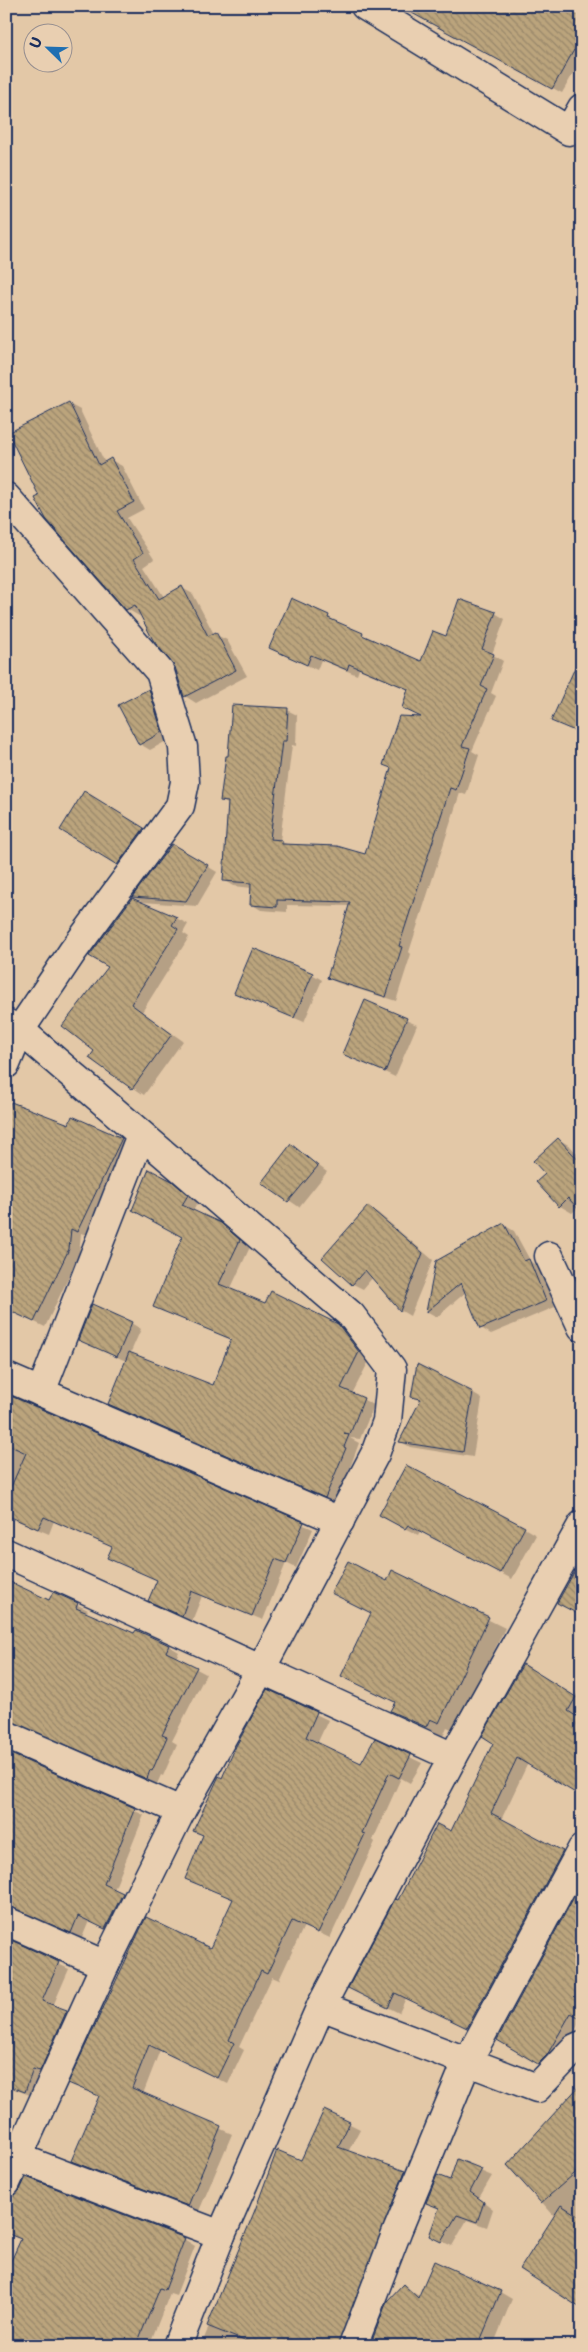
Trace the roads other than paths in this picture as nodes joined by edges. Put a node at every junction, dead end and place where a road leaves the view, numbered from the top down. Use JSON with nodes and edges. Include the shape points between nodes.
{"nodes":[{"id":1,"x":365,"y":6,"type":"edge"},
{"id":2,"x":582,"y":108,"type":"edge"},
{"id":3,"x":6,"y":498,"type":"edge"},
{"id":4,"x":13,"y":1027,"type":"edge"},
{"id":5,"x":6,"y":1064,"type":"edge"},
{"id":6,"x":141,"y":1135,"type":"junction"},
{"id":7,"x":549,"y":1256,"type":"dead end"},
{"id":8,"x":582,"y":1327,"type":"edge"},
{"id":9,"x":6,"y":1378,"type":"edge"},
{"id":10,"x":40,"y":1392,"type":"junction"},
{"id":11,"x":340,"y":1521,"type":"junction"},
{"id":12,"x":582,"y":1525,"type":"edge"},
{"id":13,"x":6,"y":1553,"type":"edge"},
{"id":14,"x":261,"y":1669,"type":"junction"},
{"id":15,"x":6,"y":1735,"type":"edge"},
{"id":16,"x":453,"y":1757,"type":"junction"},
{"id":17,"x":181,"y":1811,"type":"junction"},
{"id":18,"x":582,"y":1849,"type":"edge"},
{"id":19,"x":6,"y":1921,"type":"edge"},
{"id":20,"x":105,"y":1965,"type":"junction"},
{"id":21,"x":321,"y":2006,"type":"junction"},
{"id":22,"x":582,"y":2045,"type":"edge"},
{"id":23,"x":467,"y":2062,"type":"junction"},
{"id":24,"x":17,"y":2157,"type":"junction"},
{"id":25,"x":6,"y":2183,"type":"edge"},
{"id":26,"x":221,"y":2235,"type":"junction"},
{"id":27,"x":177,"y":2346,"type":"edge"},
{"id":28,"x":353,"y":2346,"type":"edge"}],
"edges":[{"from":1,"to":2,"type":"street","via":[[568,131]]},
{"from":3,"to":4,"type":"street","via":[[160,672],[186,766],[180,806]]},
{"from":4,"to":5,"type":"street"},
{"from":4,"to":6,"type":"street"},
{"from":6,"to":10,"type":"street"},
{"from":6,"to":11,"type":"street","via":[[351,1315],[392,1370],[387,1421],[375,1454]]},
{"from":7,"to":8,"type":"street"},
{"from":9,"to":10,"type":"street"},
{"from":10,"to":11,"type":"street"},
{"from":11,"to":14,"type":"street"},
{"from":12,"to":16,"type":"street"},
{"from":13,"to":14,"type":"street"},
{"from":14,"to":16,"type":"street"},
{"from":14,"to":17,"type":"street"},
{"from":15,"to":17,"type":"street"},
{"from":16,"to":21,"type":"street"},
{"from":17,"to":20,"type":"street"},
{"from":18,"to":23,"type":"street"},
{"from":19,"to":20,"type":"street"},
{"from":20,"to":24,"type":"street"},
{"from":21,"to":23,"type":"street"},
{"from":21,"to":26,"type":"street"},
{"from":22,"to":23,"type":"street","via":[[575,2048],[537,2088]]},
{"from":23,"to":28,"type":"street"},
{"from":24,"to":25,"type":"street"},
{"from":24,"to":26,"type":"street"},
{"from":26,"to":27,"type":"street"}]}
